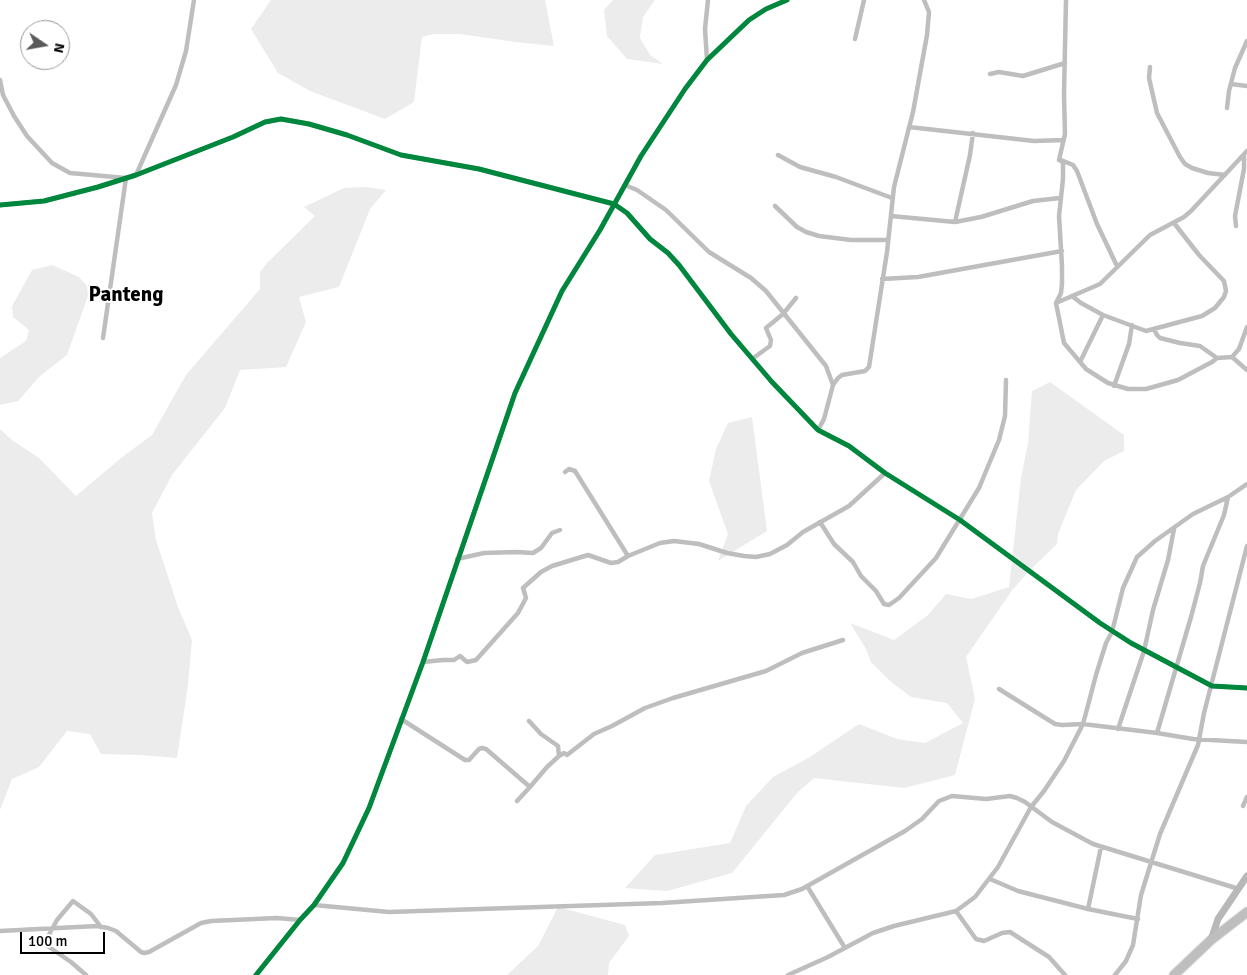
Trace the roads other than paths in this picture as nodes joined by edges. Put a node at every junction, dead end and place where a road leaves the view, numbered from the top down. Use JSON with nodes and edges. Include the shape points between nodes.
{"nodes":[{"id":1,"x":194,"y":0,"type":"edge"},
{"id":2,"x":708,"y":0,"type":"edge"},
{"id":3,"x":787,"y":0,"type":"edge"},
{"id":4,"x":864,"y":0,"type":"edge"},
{"id":5,"x":924,"y":0,"type":"edge"},
{"id":6,"x":1066,"y":0,"type":"edge"},
{"id":7,"x":855,"y":40,"type":"dead end"},
{"id":8,"x":1247,"y":40,"type":"edge"},
{"id":9,"x":707,"y":60,"type":"junction"},
{"id":10,"x":1065,"y":63,"type":"junction"},
{"id":11,"x":1150,"y":67,"type":"dead end"},
{"id":12,"x":990,"y":74,"type":"dead end"},
{"id":13,"x":0,"y":80,"type":"edge"},
{"id":14,"x":1231,"y":84,"type":"junction"},
{"id":15,"x":1247,"y":86,"type":"edge"},
{"id":16,"x":1227,"y":108,"type":"dead end"},
{"id":17,"x":909,"y":127,"type":"junction"},
{"id":18,"x":973,"y":133,"type":"junction"},
{"id":19,"x":1064,"y":140,"type":"junction"},
{"id":20,"x":1245,"y":154,"type":"edge"},
{"id":21,"x":778,"y":155,"type":"dead end"},
{"id":22,"x":1059,"y":160,"type":"junction"},
{"id":23,"x":136,"y":174,"type":"junction"},
{"id":24,"x":1225,"y":175,"type":"junction"},
{"id":25,"x":126,"y":178,"type":"junction"},
{"id":26,"x":625,"y":185,"type":"junction"},
{"id":27,"x":892,"y":198,"type":"junction"},
{"id":28,"x":1060,"y":198,"type":"junction"},
{"id":29,"x":614,"y":204,"type":"junction"},
{"id":30,"x":0,"y":205,"type":"edge"},
{"id":31,"x":775,"y":206,"type":"dead end"},
{"id":32,"x":891,"y":216,"type":"junction"},
{"id":33,"x":955,"y":222,"type":"junction"},
{"id":34,"x":1174,"y":222,"type":"junction"},
{"id":35,"x":1236,"y":226,"type":"dead end"},
{"id":36,"x":888,"y":240,"type":"junction"},
{"id":37,"x":1062,"y":250,"type":"junction"},
{"id":38,"x":1117,"y":266,"type":"junction"},
{"id":39,"x":882,"y":279,"type":"junction"},
{"id":40,"x":1072,"y":296,"type":"junction"},
{"id":41,"x":796,"y":298,"type":"dead end"},
{"id":42,"x":1056,"y":303,"type":"junction"},
{"id":43,"x":783,"y":314,"type":"junction"},
{"id":44,"x":1103,"y":315,"type":"junction"},
{"id":45,"x":1132,"y":325,"type":"junction"},
{"id":46,"x":1247,"y":327,"type":"edge"},
{"id":47,"x":1154,"y":329,"type":"junction"},
{"id":48,"x":103,"y":338,"type":"dead end"},
{"id":49,"x":1232,"y":357,"type":"junction"},
{"id":50,"x":1217,"y":358,"type":"junction"},
{"id":51,"x":752,"y":359,"type":"junction"},
{"id":52,"x":1080,"y":362,"type":"junction"},
{"id":53,"x":1247,"y":370,"type":"edge"},
{"id":54,"x":1006,"y":380,"type":"dead end"},
{"id":55,"x":833,"y":385,"type":"junction"},
{"id":56,"x":1114,"y":386,"type":"junction"},
{"id":57,"x":818,"y":430,"type":"junction"},
{"id":58,"x":565,"y":472,"type":"dead end"},
{"id":59,"x":885,"y":473,"type":"junction"},
{"id":60,"x":1247,"y":484,"type":"edge"},
{"id":61,"x":1228,"y":497,"type":"junction"},
{"id":62,"x":960,"y":520,"type":"junction"},
{"id":63,"x":820,"y":522,"type":"junction"},
{"id":64,"x":1174,"y":529,"type":"junction"},
{"id":65,"x":560,"y":530,"type":"dead end"},
{"id":66,"x":1247,"y":546,"type":"edge"},
{"id":67,"x":628,"y":556,"type":"junction"},
{"id":68,"x":457,"y":559,"type":"junction"},
{"id":69,"x":1112,"y":632,"type":"junction"},
{"id":70,"x":843,"y":640,"type":"dead end"},
{"id":71,"x":1144,"y":651,"type":"junction"},
{"id":72,"x":423,"y":662,"type":"junction"},
{"id":73,"x":1176,"y":668,"type":"junction"},
{"id":74,"x":1212,"y":686,"type":"junction"},
{"id":75,"x":1247,"y":688,"type":"edge"},
{"id":76,"x":998,"y":689,"type":"dead end"},
{"id":77,"x":401,"y":719,"type":"junction"},
{"id":78,"x":529,"y":721,"type":"dead end"},
{"id":79,"x":1084,"y":724,"type":"junction"},
{"id":80,"x":1118,"y":729,"type":"junction"},
{"id":81,"x":1157,"y":733,"type":"junction"},
{"id":82,"x":1199,"y":739,"type":"junction"},
{"id":83,"x":1247,"y":742,"type":"edge"},
{"id":84,"x":559,"y":756,"type":"junction"},
{"id":85,"x":530,"y":787,"type":"junction"},
{"id":86,"x":1247,"y":797,"type":"edge"},
{"id":87,"x":517,"y":800,"type":"dead end"},
{"id":88,"x":1243,"y":806,"type":"dead end"},
{"id":89,"x":1031,"y":807,"type":"junction"},
{"id":90,"x":1101,"y":847,"type":"junction"},
{"id":91,"x":1151,"y":863,"type":"junction"},
{"id":92,"x":1247,"y":876,"type":"edge"},
{"id":93,"x":990,"y":879,"type":"junction"},
{"id":94,"x":807,"y":886,"type":"junction"},
{"id":95,"x":1239,"y":889,"type":"junction"},
{"id":96,"x":314,"y":905,"type":"junction"},
{"id":97,"x":1088,"y":909,"type":"junction"},
{"id":98,"x":956,"y":911,"type":"junction"},
{"id":99,"x":1247,"y":912,"type":"edge"},
{"id":100,"x":1138,"y":919,"type":"junction"},
{"id":101,"x":300,"y":920,"type":"junction"},
{"id":102,"x":101,"y":927,"type":"junction"},
{"id":103,"x":53,"y":928,"type":"junction"},
{"id":104,"x":0,"y":931,"type":"edge"},
{"id":105,"x":1210,"y":940,"type":"junction"},
{"id":106,"x":845,"y":948,"type":"junction"},
{"id":107,"x":86,"y":975,"type":"edge"},
{"id":108,"x":256,"y":975,"type":"edge"},
{"id":109,"x":788,"y":975,"type":"edge"},
{"id":110,"x":1065,"y":975,"type":"edge"},
{"id":111,"x":1116,"y":975,"type":"edge"},
{"id":112,"x":1174,"y":975,"type":"edge"}],
"edges":[{"from":1,"to":23,"type":"street","via":[[186,51],[176,85]]},
{"from":2,"to":9,"type":"street","via":[[705,29]]},
{"from":3,"to":9,"type":"street","via":[[749,20]]},
{"from":4,"to":7,"type":"street"},
{"from":5,"to":17,"type":"street","via":[[929,21]]},
{"from":6,"to":10,"type":"street"},
{"from":8,"to":14,"type":"street"},
{"from":9,"to":26,"type":"street","via":[[640,156]]},
{"from":10,"to":12,"type":"street","via":[[1024,76],[999,72]]},
{"from":10,"to":19,"type":"street"},
{"from":11,"to":24,"type":"street","via":[[1149,78],[1157,113],[1180,157],[1192,168]]},
{"from":13,"to":25,"type":"street","via":[[3,95],[14,116],[52,163],[70,173]]},
{"from":14,"to":15,"type":"street"},
{"from":14,"to":16,"type":"street"},
{"from":17,"to":18,"type":"street"},
{"from":17,"to":27,"type":"street"},
{"from":18,"to":19,"type":"street","via":[[1034,141]]},
{"from":18,"to":33,"type":"street"},
{"from":19,"to":22,"type":"street"},
{"from":20,"to":24,"type":"street"},
{"from":20,"to":35,"type":"street","via":[[1234,216]]},
{"from":21,"to":27,"type":"street","via":[[800,167]]},
{"from":22,"to":28,"type":"street","via":[[1063,162]]},
{"from":22,"to":38,"type":"street","via":[[1073,165],[1077,171]]},
{"from":23,"to":25,"type":"street"},
{"from":23,"to":29,"type":"street","via":[[265,122],[281,119],[337,132],[401,155],[479,169]]},
{"from":24,"to":34,"type":"street","via":[[1199,204]]},
{"from":25,"to":30,"type":"street","via":[[44,201]]},
{"from":25,"to":48,"type":"street"},
{"from":26,"to":29,"type":"street"},
{"from":26,"to":43,"type":"street","via":[[666,210],[709,252],[751,278],[766,291]]},
{"from":27,"to":32,"type":"street"},
{"from":28,"to":33,"type":"street","via":[[1033,201]]},
{"from":28,"to":37,"type":"street"},
{"from":29,"to":51,"type":"street","via":[[679,265]]},
{"from":29,"to":68,"type":"street","via":[[562,291],[516,393]]},
{"from":31,"to":36,"type":"street","via":[[797,227],[819,236]]},
{"from":32,"to":33,"type":"street"},
{"from":32,"to":36,"type":"street"},
{"from":34,"to":38,"type":"street","via":[[1150,235]]},
{"from":34,"to":47,"type":"street","via":[[1224,281],[1226,291],[1215,308],[1202,316]]},
{"from":36,"to":39,"type":"street"},
{"from":37,"to":39,"type":"street","via":[[918,277]]},
{"from":37,"to":42,"type":"street","via":[[1061,293]]},
{"from":38,"to":40,"type":"street","via":[[1100,284]]},
{"from":39,"to":55,"type":"street","via":[[869,367],[865,371],[842,375]]},
{"from":40,"to":42,"type":"street"},
{"from":40,"to":44,"type":"street"},
{"from":41,"to":43,"type":"street"},
{"from":42,"to":52,"type":"street","via":[[1064,343]]},
{"from":43,"to":51,"type":"street","via":[[766,328],[770,346]]},
{"from":43,"to":55,"type":"street","via":[[826,366]]},
{"from":44,"to":45,"type":"street"},
{"from":44,"to":52,"type":"street"},
{"from":45,"to":47,"type":"street"},
{"from":45,"to":56,"type":"street"},
{"from":46,"to":49,"type":"street","via":[[1239,349]]},
{"from":47,"to":50,"type":"street","via":[[1160,338],[1200,346]]},
{"from":49,"to":50,"type":"street"},
{"from":49,"to":53,"type":"street"},
{"from":50,"to":56,"type":"street","via":[[1188,375],[1146,389]]},
{"from":51,"to":57,"type":"street"},
{"from":52,"to":56,"type":"street"},
{"from":54,"to":62,"type":"street","via":[[1005,416],[999,440],[979,488]]},
{"from":55,"to":57,"type":"street","via":[[827,412]]},
{"from":57,"to":59,"type":"street","via":[[849,446]]},
{"from":58,"to":67,"type":"street","via":[[569,469],[575,471]]},
{"from":59,"to":62,"type":"street"},
{"from":59,"to":63,"type":"street","via":[[849,506]]},
{"from":60,"to":61,"type":"street"},
{"from":61,"to":64,"type":"street","via":[[1194,514]]},
{"from":61,"to":73,"type":"street","via":[[1203,566]]},
{"from":62,"to":63,"type":"street","via":[[930,565],[889,605],[884,604],[853,562],[834,544]]},
{"from":62,"to":69,"type":"street"},
{"from":63,"to":67,"type":"street","via":[[779,551],[762,556],[727,553],[687,542],[660,543]]},
{"from":64,"to":69,"type":"street","via":[[1155,540],[1137,557],[1123,588]]},
{"from":64,"to":71,"type":"street"},
{"from":65,"to":68,"type":"street","via":[[552,532],[541,548],[533,553],[484,553]]},
{"from":66,"to":74,"type":"street"},
{"from":67,"to":72,"type":"street","via":[[611,563],[588,554],[552,566],[523,588],[526,598],[518,614],[476,660],[468,662],[460,656],[454,660]]},
{"from":68,"to":72,"type":"street"},
{"from":69,"to":71,"type":"street"},
{"from":69,"to":79,"type":"street","via":[[1101,659]]},
{"from":70,"to":84,"type":"street","via":[[802,653],[766,671],[645,708],[594,734],[567,755]]},
{"from":71,"to":73,"type":"street"},
{"from":71,"to":80,"type":"street"},
{"from":72,"to":77,"type":"street"},
{"from":73,"to":74,"type":"street"},
{"from":73,"to":81,"type":"street"},
{"from":74,"to":75,"type":"street"},
{"from":74,"to":82,"type":"street"},
{"from":76,"to":79,"type":"street","via":[[1055,724]]},
{"from":77,"to":85,"type":"street","via":[[465,760],[480,749],[486,749]]},
{"from":77,"to":96,"type":"street","via":[[352,844]]},
{"from":78,"to":84,"type":"street","via":[[558,746]]},
{"from":79,"to":80,"type":"street"},
{"from":79,"to":89,"type":"street","via":[[1064,761]]},
{"from":80,"to":81,"type":"street"},
{"from":81,"to":82,"type":"street"},
{"from":82,"to":83,"type":"street"},
{"from":82,"to":91,"type":"street"},
{"from":84,"to":85,"type":"street"},
{"from":85,"to":87,"type":"street"},
{"from":86,"to":88,"type":"street"},
{"from":89,"to":90,"type":"street","via":[[1067,831]]},
{"from":89,"to":93,"type":"street"},
{"from":89,"to":94,"type":"street","via":[[1010,796],[944,798],[905,831]]},
{"from":90,"to":91,"type":"street"},
{"from":90,"to":97,"type":"street"},
{"from":91,"to":95,"type":"street"},
{"from":91,"to":100,"type":"street","via":[[1141,895]]},
{"from":92,"to":95,"type":"street"},
{"from":93,"to":97,"type":"street","via":[[1018,891]]},
{"from":93,"to":98,"type":"street"},
{"from":94,"to":96,"type":"street","via":[[784,895],[648,904],[389,912]]},
{"from":94,"to":106,"type":"street"},
{"from":95,"to":105,"type":"street","via":[[1218,919]]},
{"from":96,"to":101,"type":"street"},
{"from":97,"to":100,"type":"street"},
{"from":98,"to":106,"type":"street","via":[[894,926]]},
{"from":98,"to":110,"type":"street","via":[[976,939],[984,941],[1010,932],[1049,957]]},
{"from":99,"to":105,"type":"highway"},
{"from":100,"to":111,"type":"street","via":[[1130,953]]},
{"from":101,"to":102,"type":"street","via":[[211,920],[144,953],[116,931]]},
{"from":101,"to":108,"type":"street"},
{"from":102,"to":103,"type":"street"},
{"from":102,"to":103,"type":"street","via":[[73,901]]},
{"from":103,"to":104,"type":"street"},
{"from":103,"to":107,"type":"street","via":[[46,938],[46,946]]},
{"from":105,"to":112,"type":"highway"},
{"from":106,"to":109,"type":"street"}]}
